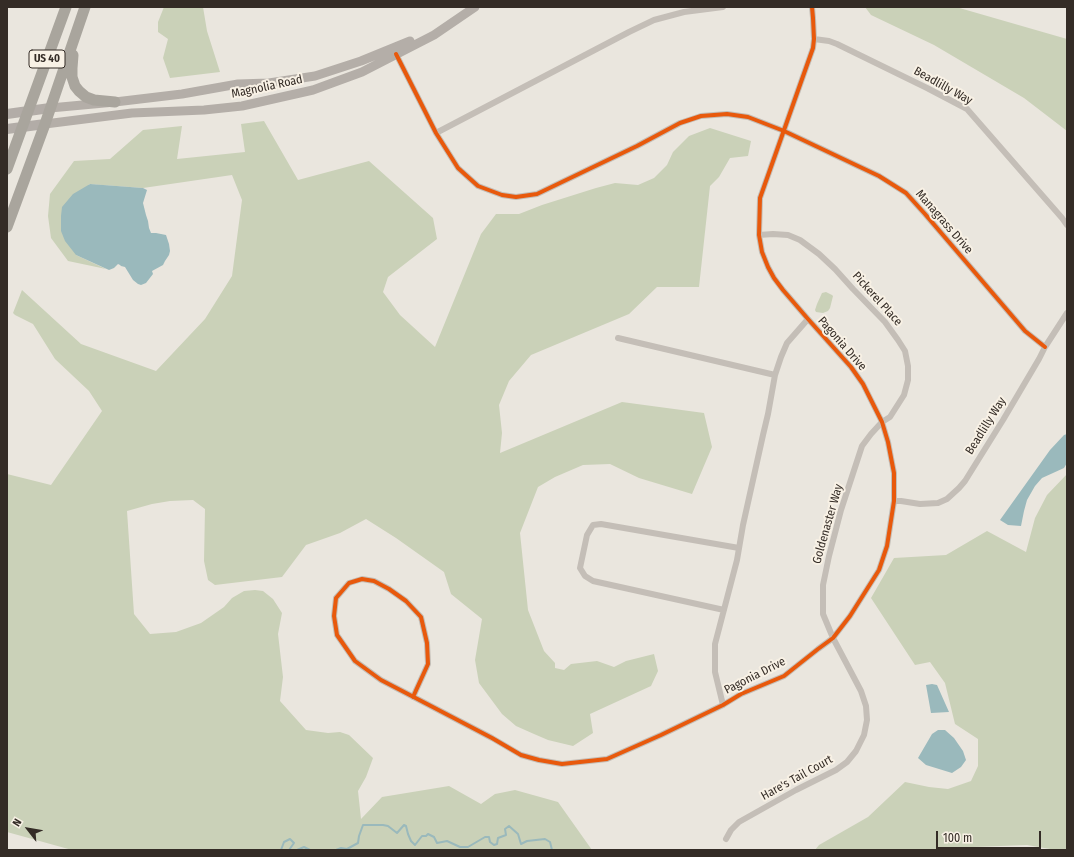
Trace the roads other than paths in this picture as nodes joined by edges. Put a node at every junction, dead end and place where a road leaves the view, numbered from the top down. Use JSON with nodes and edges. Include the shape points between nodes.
{"nodes":[{"id":1,"x":66,"y":7,"type":"edge"},
{"id":2,"x":85,"y":7,"type":"edge"},
{"id":3,"x":475,"y":7,"type":"edge"},
{"id":4,"x":723,"y":7,"type":"edge"},
{"id":5,"x":812,"y":7,"type":"edge"},
{"id":6,"x":78,"y":25,"type":"junction"},
{"id":7,"x":814,"y":39,"type":"junction"},
{"id":8,"x":396,"y":54,"type":"junction"},
{"id":9,"x":115,"y":102,"type":"junction"},
{"id":10,"x":50,"y":108,"type":"junction"},
{"id":11,"x":28,"y":110,"type":"junction"},
{"id":12,"x":7,"y":114,"type":"edge"},
{"id":13,"x":45,"y":124,"type":"junction"},
{"id":14,"x":22,"y":126,"type":"junction"},
{"id":15,"x":7,"y":129,"type":"edge"},
{"id":16,"x":784,"y":131,"type":"junction"},
{"id":17,"x":436,"y":133,"type":"junction"},
{"id":18,"x":7,"y":168,"type":"edge"},
{"id":19,"x":1067,"y":225,"type":"edge"},
{"id":20,"x":7,"y":227,"type":"edge"},
{"id":21,"x":759,"y":235,"type":"junction"},
{"id":22,"x":1067,"y":313,"type":"edge"},
{"id":23,"x":808,"y":319,"type":"junction"},
{"id":24,"x":618,"y":338,"type":"dead end"},
{"id":25,"x":1045,"y":347,"type":"junction"},
{"id":26,"x":775,"y":375,"type":"junction"},
{"id":27,"x":882,"y":422,"type":"junction"},
{"id":28,"x":894,"y":501,"type":"junction"},
{"id":29,"x":739,"y":548,"type":"junction"},
{"id":30,"x":724,"y":610,"type":"junction"},
{"id":31,"x":833,"y":638,"type":"junction"},
{"id":32,"x":413,"y":697,"type":"junction"},
{"id":33,"x":723,"y":704,"type":"junction"},
{"id":34,"x":726,"y":839,"type":"dead end"}],
"edges":[{"from":1,"to":11,"type":"highway","number":"US 40"},
{"from":2,"to":6,"type":"highway","number":"US 40"},
{"from":3,"to":8,"type":"main road","name":"Magnolia Road","via":[[434,35]]},
{"from":3,"to":9,"type":"main road","name":"Magnolia Road","via":[[418,38],[315,76]]},
{"from":4,"to":17,"type":"street","via":[[684,12],[654,20]]},
{"from":5,"to":7,"type":"street","name":"Pagonia Drive"},
{"from":6,"to":9,"type":"highway","via":[[72,68],[75,86],[86,97]]},
{"from":6,"to":10,"type":"highway","number":"US 40"},
{"from":7,"to":16,"type":"street","name":"Pagonia Drive","via":[[809,61]]},
{"from":7,"to":19,"type":"street","name":"Beadlilly Way","via":[[837,44],[967,109]]},
{"from":8,"to":13,"type":"main road","name":"Magnolia Road","via":[[362,72],[313,90],[242,106],[132,113]]},
{"from":8,"to":17,"type":"street","name":"Managrass Drive"},
{"from":9,"to":10,"type":"main road","name":"Magnolia Road"},
{"from":10,"to":11,"type":"main road"},
{"from":10,"to":13,"type":"highway","number":"US 40"},
{"from":11,"to":12,"type":"main road"},
{"from":11,"to":14,"type":"highway","number":"US 40"},
{"from":13,"to":14,"type":"main road"},
{"from":13,"to":20,"type":"highway","number":"US 40"},
{"from":14,"to":15,"type":"main road"},
{"from":14,"to":18,"type":"highway","number":"US 40"},
{"from":16,"to":17,"type":"street","name":"Managrass Drive","via":[[748,117],[727,114],[702,116],[680,123],[536,194],[516,197],[478,186],[458,168]]},
{"from":16,"to":21,"type":"street","name":"Pagonia Drive","via":[[760,198]]},
{"from":16,"to":25,"type":"street","name":"Managrass Drive","via":[[880,176],[906,193],[1025,331]]},
{"from":21,"to":23,"type":"street","name":"Pagonia Drive","via":[[768,267],[783,290]]},
{"from":21,"to":27,"type":"street","name":"Pickerel Place","via":[[788,235],[800,240],[819,254],[885,322],[898,340],[905,351],[908,380],[904,395],[890,417]]},
{"from":22,"to":25,"type":"street","name":"Beadlilly Way"},
{"from":23,"to":26,"type":"street","via":[[787,343]]},
{"from":23,"to":27,"type":"street","name":"Pagonia Drive","via":[[851,367],[863,384]]},
{"from":24,"to":26,"type":"street"},
{"from":25,"to":28,"type":"street","name":"Beadlilly Way","via":[[1014,402],[959,488],[938,503]]},
{"from":26,"to":29,"type":"street"},
{"from":27,"to":28,"type":"street","name":"Pagonia Drive","via":[[894,473]]},
{"from":27,"to":31,"type":"street","name":"Goldenaster Way","via":[[862,446],[829,556],[823,585],[823,614]]},
{"from":28,"to":31,"type":"street","name":"Pagonia Drive","via":[[887,546],[879,570]]},
{"from":29,"to":30,"type":"street"},
{"from":29,"to":30,"type":"street","via":[[601,524],[593,525],[587,535],[580,568],[585,576],[593,581]]},
{"from":30,"to":33,"type":"street","via":[[715,644],[715,672]]},
{"from":31,"to":33,"type":"street","name":"Pagonia Drive","via":[[784,676]]},
{"from":31,"to":34,"type":"street","name":"Hare's Tail Court","via":[[861,691],[866,706],[864,735],[856,751],[836,770],[739,822]]},
{"from":32,"to":32,"type":"street","via":[[381,680],[355,660],[337,635],[334,616],[336,598],[350,582],[362,579],[374,581],[406,601],[421,617],[428,664]]},
{"from":32,"to":33,"type":"street","name":"Pagonia Drive","via":[[521,755],[562,764],[607,759],[661,736]]}]}
